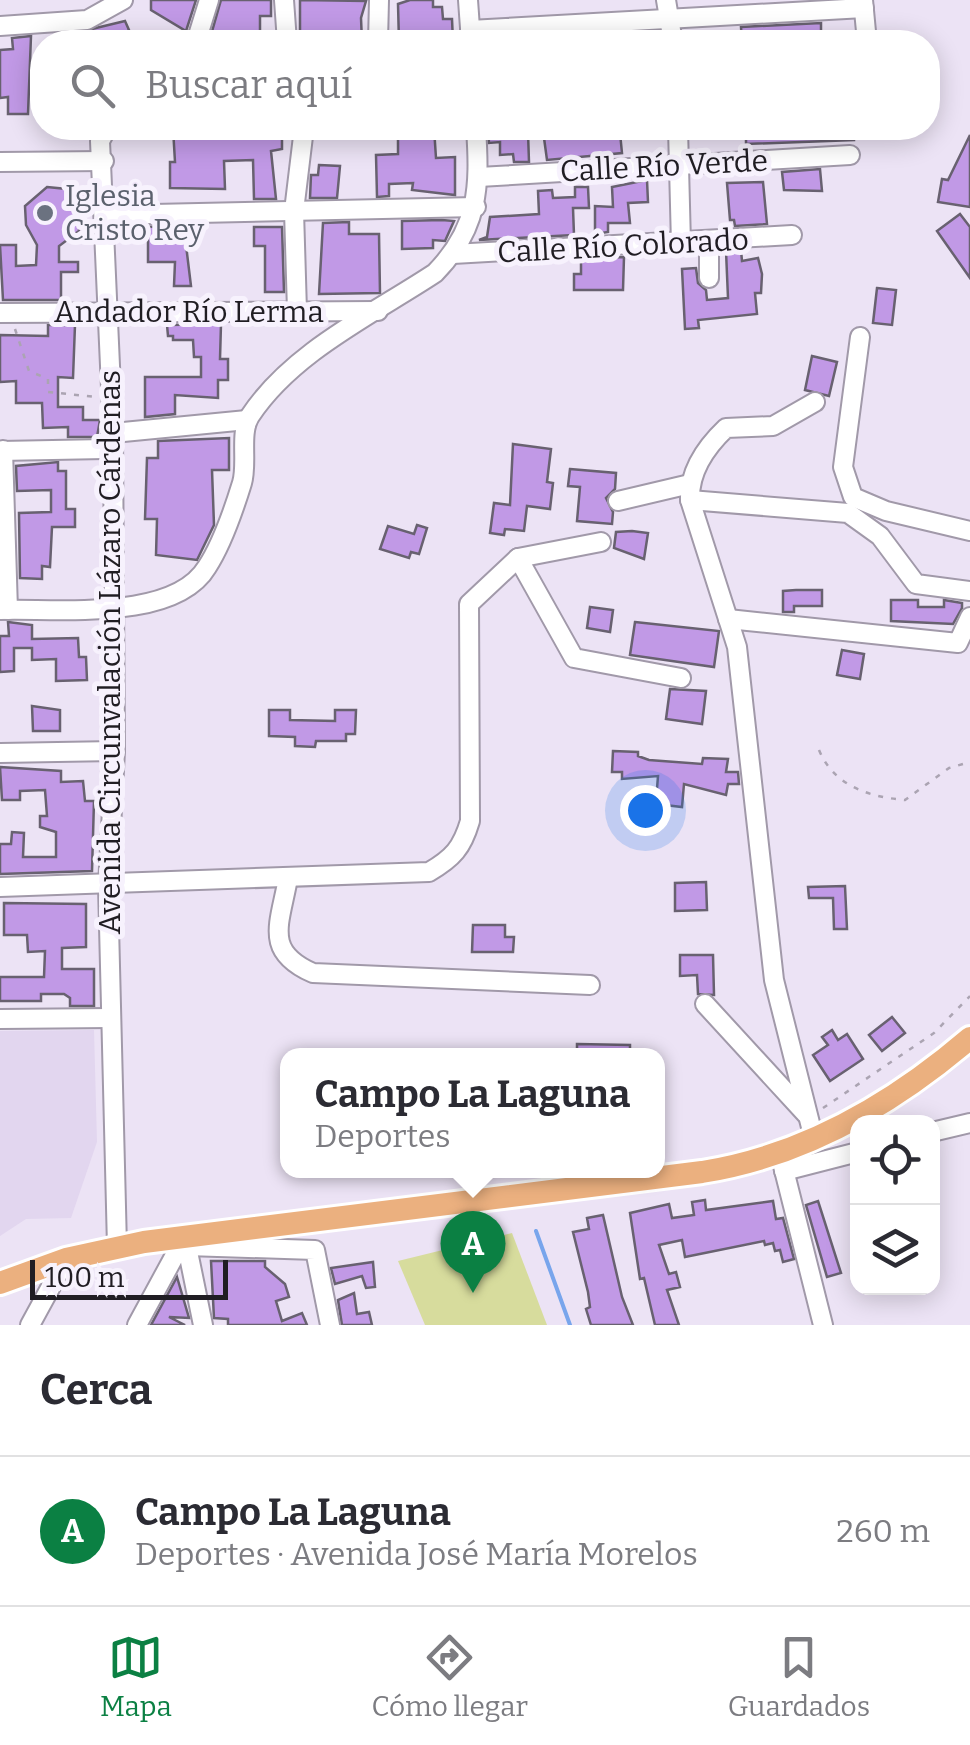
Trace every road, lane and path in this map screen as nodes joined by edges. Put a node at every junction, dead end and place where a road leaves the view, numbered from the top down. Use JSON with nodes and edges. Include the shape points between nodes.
{"nodes":[{"id":1,"x":123,"y":0,"type":"edge"},
{"id":2,"x":209,"y":0,"type":"edge"},
{"id":3,"x":284,"y":0,"type":"edge"},
{"id":4,"x":379,"y":0,"type":"edge"},
{"id":5,"x":468,"y":0,"type":"edge"},
{"id":6,"x":666,"y":0,"type":"edge"},
{"id":7,"x":864,"y":4,"type":"edge"},
{"id":8,"x":672,"y":20,"type":"junction"},
{"id":9,"x":0,"y":26,"type":"edge"},
{"id":10,"x":200,"y":30,"type":"edge"},
{"id":11,"x":287,"y":30,"type":"edge"},
{"id":12,"x":378,"y":30,"type":"edge"},
{"id":13,"x":470,"y":30,"type":"edge"},
{"id":14,"x":546,"y":30,"type":"edge"},
{"id":15,"x":672,"y":30,"type":"edge"},
{"id":16,"x":866,"y":30,"type":"edge"},
{"id":17,"x":101,"y":140,"type":"edge"},
{"id":18,"x":303,"y":140,"type":"edge"},
{"id":19,"x":477,"y":140,"type":"edge"},
{"id":20,"x":679,"y":140,"type":"edge"},
{"id":21,"x":850,"y":155,"type":"dead end"},
{"id":22,"x":104,"y":161,"type":"junction"},
{"id":23,"x":0,"y":162,"type":"edge"},
{"id":24,"x":680,"y":164,"type":"junction"},
{"id":25,"x":479,"y":177,"type":"junction"},
{"id":26,"x":476,"y":207,"type":"junction"},
{"id":27,"x":294,"y":211,"type":"junction"},
{"id":28,"x":106,"y":215,"type":"junction"},
{"id":29,"x":792,"y":235,"type":"dead end"},
{"id":30,"x":709,"y":243,"type":"junction"},
{"id":31,"x":681,"y":244,"type":"junction"},
{"id":32,"x":453,"y":254,"type":"junction"},
{"id":33,"x":709,"y":278,"type":"dead end"},
{"id":34,"x":297,"y":311,"type":"junction"},
{"id":35,"x":378,"y":311,"type":"junction"},
{"id":36,"x":109,"y":312,"type":"junction"},
{"id":37,"x":5,"y":313,"type":"edge"},
{"id":38,"x":860,"y":338,"type":"dead end"},
{"id":39,"x":112,"y":397,"type":"junction"},
{"id":40,"x":815,"y":402,"type":"dead end"},
{"id":41,"x":247,"y":420,"type":"junction"},
{"id":42,"x":113,"y":433,"type":"junction"},
{"id":43,"x":1,"y":451,"type":"edge"},
{"id":44,"x":690,"y":492,"type":"junction"},
{"id":45,"x":618,"y":501,"type":"dead end"},
{"id":46,"x":970,"y":531,"type":"edge"},
{"id":47,"x":602,"y":542,"type":"dead end"},
{"id":48,"x":518,"y":558,"type":"junction"},
{"id":49,"x":970,"y":591,"type":"edge"},
{"id":50,"x":114,"y":606,"type":"junction"},
{"id":51,"x":4,"y":610,"type":"edge"},
{"id":52,"x":970,"y":617,"type":"edge"},
{"id":53,"x":728,"y":619,"type":"junction"},
{"id":54,"x":681,"y":678,"type":"dead end"},
{"id":55,"x":819,"y":750,"type":"dead end"},
{"id":56,"x":115,"y":751,"type":"junction"},
{"id":57,"x":0,"y":753,"type":"edge"},
{"id":58,"x":970,"y":762,"type":"edge"},
{"id":59,"x":288,"y":878,"type":"junction"},
{"id":60,"x":108,"y":886,"type":"junction"},
{"id":61,"x":0,"y":888,"type":"edge"},
{"id":62,"x":590,"y":985,"type":"dead end"},
{"id":63,"x":970,"y":996,"type":"edge"},
{"id":64,"x":704,"y":1004,"type":"dead end"},
{"id":65,"x":112,"y":1018,"type":"junction"},
{"id":66,"x":0,"y":1020,"type":"edge"},
{"id":67,"x":970,"y":1038,"type":"edge"},
{"id":68,"x":970,"y":1122,"type":"edge"},
{"id":69,"x":812,"y":1128,"type":"junction"},
{"id":70,"x":940,"y":1130,"type":"edge"},
{"id":71,"x":850,"y":1153,"type":"edge"},
{"id":72,"x":782,"y":1163,"type":"junction"},
{"id":73,"x":665,"y":1177,"type":"edge"},
{"id":74,"x":657,"y":1178,"type":"edge"},
{"id":75,"x":186,"y":1241,"type":"junction"},
{"id":76,"x":117,"y":1248,"type":"junction"},
{"id":77,"x":66,"y":1259,"type":"junction"},
{"id":78,"x":0,"y":1283,"type":"edge"},
{"id":79,"x":30,"y":1325,"type":"edge"},
{"id":80,"x":137,"y":1325,"type":"edge"},
{"id":81,"x":203,"y":1325,"type":"edge"},
{"id":82,"x":330,"y":1325,"type":"edge"},
{"id":83,"x":823,"y":1325,"type":"edge"}],
"edges":[{"from":1,"to":9,"type":"street","via":[[87,20]]},
{"from":2,"to":10,"type":"street"},
{"from":3,"to":11,"type":"street"},
{"from":4,"to":12,"type":"street"},
{"from":5,"to":13,"type":"street"},
{"from":6,"to":8,"type":"street"},
{"from":7,"to":8,"type":"street"},
{"from":7,"to":16,"type":"street"},
{"from":8,"to":14,"type":"street"},
{"from":8,"to":15,"type":"street"},
{"from":17,"to":22,"type":"street","name":"Avenida Circunvalación Lázaro Cárdenas"},
{"from":18,"to":27,"type":"street"},
{"from":19,"to":25,"type":"street"},
{"from":20,"to":24,"type":"street"},
{"from":21,"to":24,"type":"street","name":"Calle Río Verde"},
{"from":22,"to":23,"type":"street"},
{"from":22,"to":28,"type":"street","name":"Avenida Circunvalación Lázaro Cárdenas"},
{"from":24,"to":25,"type":"street","name":"Calle Río Verde"},
{"from":24,"to":31,"type":"street"},
{"from":25,"to":26,"type":"street"},
{"from":26,"to":27,"type":"street"},
{"from":26,"to":32,"type":"street"},
{"from":27,"to":28,"type":"street"},
{"from":27,"to":34,"type":"street"},
{"from":28,"to":36,"type":"street","name":"Avenida Circunvalación Lázaro Cárdenas"},
{"from":29,"to":30,"type":"street","name":"Calle Río Colorado"},
{"from":30,"to":31,"type":"street","name":"Calle Río Colorado"},
{"from":30,"to":33,"type":"street"},
{"from":31,"to":32,"type":"street","name":"Calle Río Colorado"},
{"from":32,"to":35,"type":"street"},
{"from":34,"to":35,"type":"street","name":"Andador Río Lerma"},
{"from":34,"to":36,"type":"street","name":"Andador Río Lerma"},
{"from":35,"to":41,"type":"street","via":[[293,367]]},
{"from":36,"to":37,"type":"street","name":"Andador Río Lerma"},
{"from":36,"to":39,"type":"street","name":"Avenida Circunvalación Lázaro Cárdenas"},
{"from":37,"to":39,"type":"path","via":[[29,371],[48,379],[48,392]]},
{"from":38,"to":46,"type":"street","via":[[843,467],[853,496]]},
{"from":39,"to":42,"type":"street","name":"Avenida Circunvalación Lázaro Cárdenas"},
{"from":40,"to":44,"type":"street","via":[[772,426],[726,428],[700,459]]},
{"from":41,"to":42,"type":"street"},
{"from":41,"to":50,"type":"street","via":[[243,480],[207,568],[166,601]]},
{"from":42,"to":43,"type":"street","via":[[105,449]]},
{"from":42,"to":50,"type":"street","name":"Avenida Circunvalación Lázaro Cárdenas"},
{"from":43,"to":51,"type":"street"},
{"from":44,"to":45,"type":"street"},
{"from":44,"to":49,"type":"street","via":[[848,513],[880,536],[916,584]]},
{"from":44,"to":53,"type":"street"},
{"from":47,"to":48,"type":"street"},
{"from":48,"to":54,"type":"street","via":[[574,658]]},
{"from":48,"to":59,"type":"street","via":[[468,604],[470,821],[463,846],[429,872]]},
{"from":50,"to":51,"type":"street"},
{"from":50,"to":56,"type":"street","name":"Avenida Circunvalación Lázaro Cárdenas"},
{"from":52,"to":53,"type":"street","via":[[958,644]]},
{"from":53,"to":69,"type":"street","via":[[774,980]]},
{"from":55,"to":58,"type":"path","via":[[860,793],[892,799],[905,800],[949,768]]},
{"from":56,"to":57,"type":"street"},
{"from":56,"to":60,"type":"street","name":"Avenida Circunvalación Lázaro Cárdenas"},
{"from":59,"to":60,"type":"street"},
{"from":59,"to":62,"type":"street","via":[[280,952],[313,973]]},
{"from":60,"to":61,"type":"street"},
{"from":60,"to":65,"type":"street","name":"Avenida Circunvalación Lázaro Cárdenas"},
{"from":63,"to":69,"type":"path","via":[[934,1034]]},
{"from":64,"to":69,"type":"street"},
{"from":65,"to":66,"type":"street"},
{"from":65,"to":76,"type":"street","name":"Avenida Circunvalación Lázaro Cárdenas"},
{"from":67,"to":69,"type":"main road","via":[[886,1100]]},
{"from":68,"to":70,"type":"street"},
{"from":69,"to":72,"type":"main road"},
{"from":71,"to":72,"type":"street"},
{"from":72,"to":73,"type":"main road"},
{"from":72,"to":83,"type":"street"},
{"from":74,"to":75,"type":"main road"},
{"from":75,"to":76,"type":"main road"},
{"from":75,"to":80,"type":"street"},
{"from":75,"to":81,"type":"street"},
{"from":75,"to":82,"type":"street","via":[[315,1250]]},
{"from":76,"to":77,"type":"main road"},
{"from":77,"to":78,"type":"main road"},
{"from":77,"to":79,"type":"street"}]}
